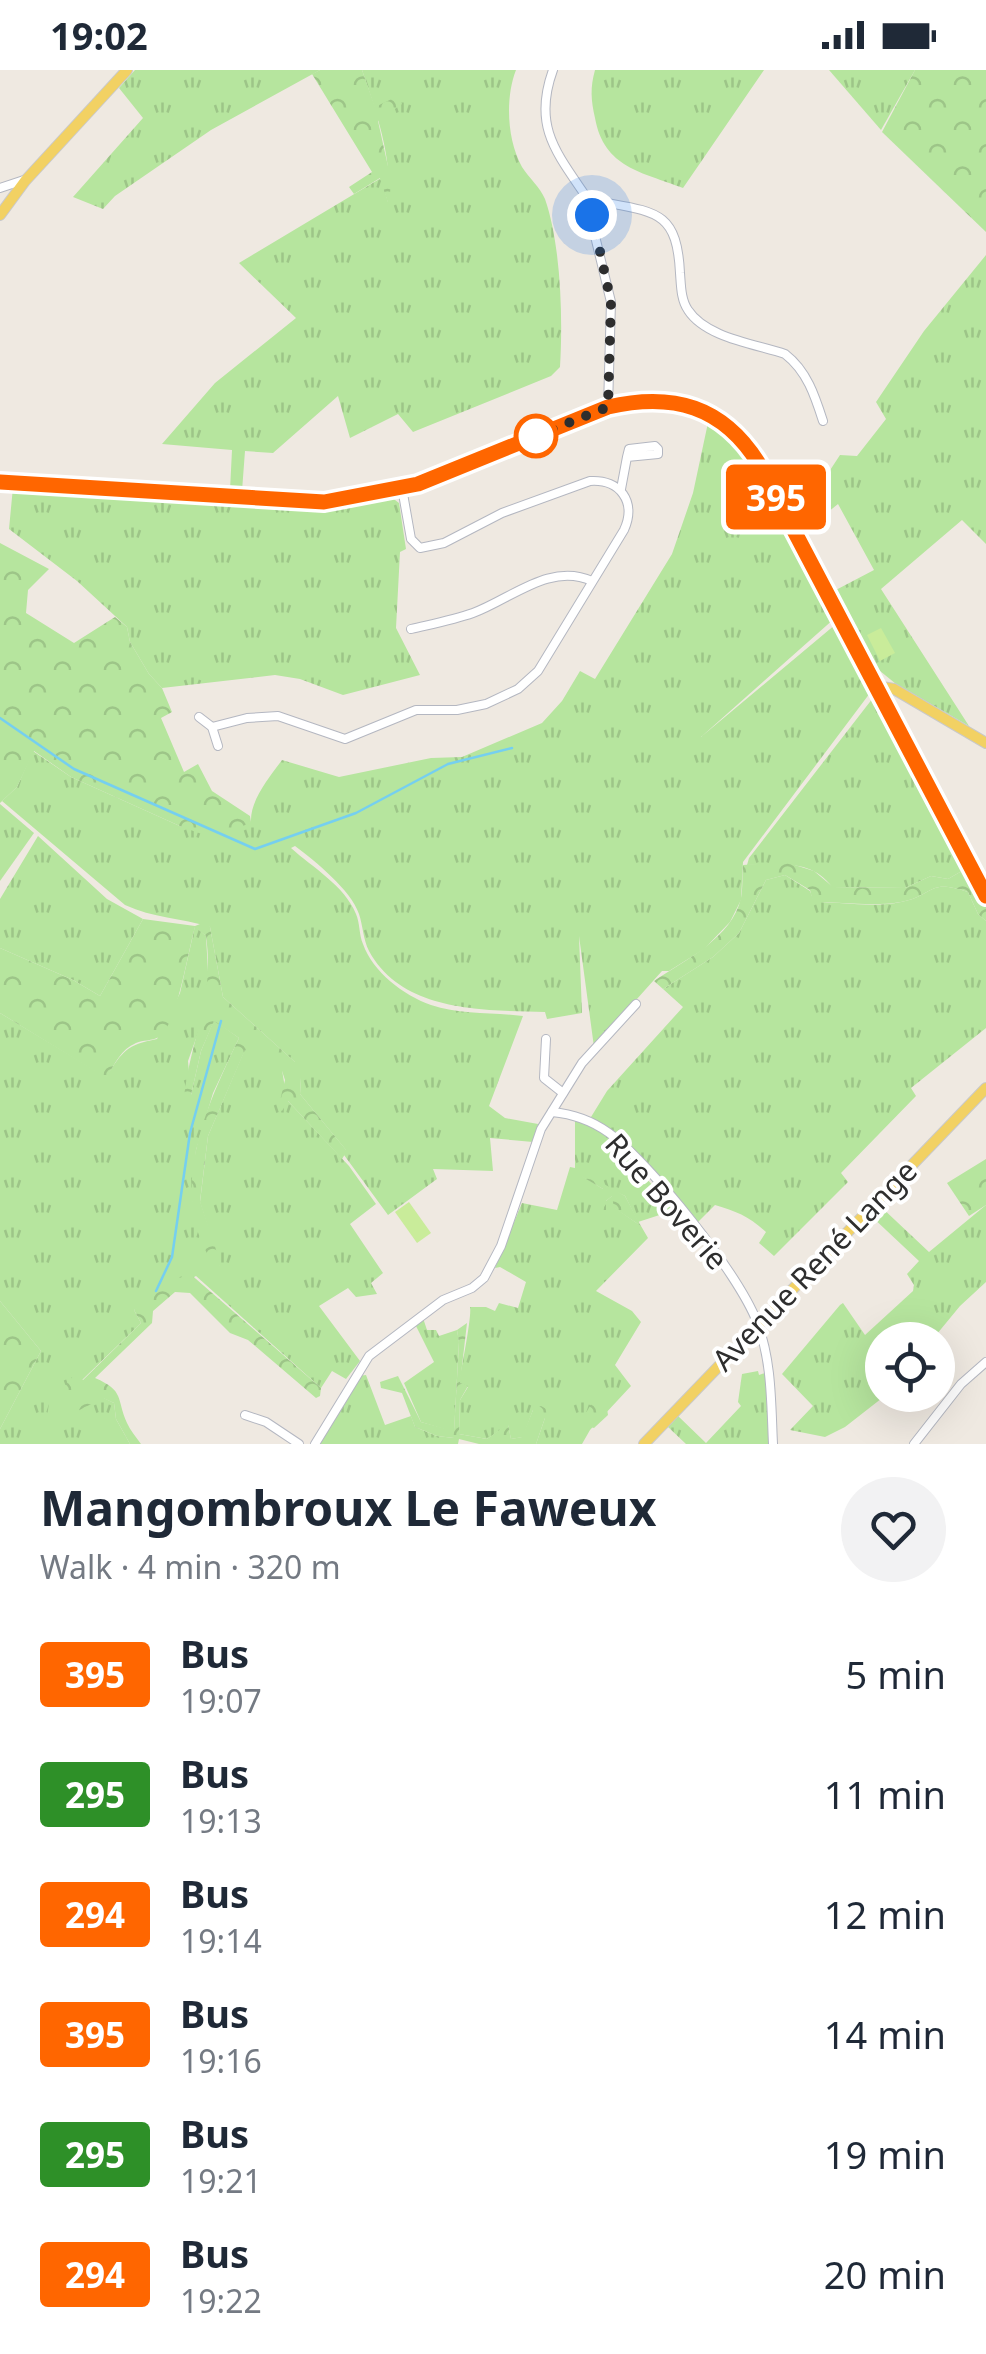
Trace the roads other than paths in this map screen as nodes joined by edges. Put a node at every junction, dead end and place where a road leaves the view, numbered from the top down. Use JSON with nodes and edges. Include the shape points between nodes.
{"nodes":[{"id":1,"x":127,"y":70,"type":"edge"},
{"id":2,"x":553,"y":70,"type":"edge"},
{"id":3,"x":27,"y":179,"type":"junction"},
{"id":4,"x":0,"y":188,"type":"edge"},
{"id":5,"x":586,"y":195,"type":"junction"},
{"id":6,"x":602,"y":202,"type":"junction"},
{"id":7,"x":0,"y":215,"type":"edge"},
{"id":8,"x":592,"y":215,"type":"junction"},
{"id":9,"x":608,"y":407,"type":"junction"},
{"id":10,"x":823,"y":421,"type":"dead end"},
{"id":11,"x":627,"y":456,"type":"dead end"},
{"id":12,"x":0,"y":482,"type":"edge"},
{"id":13,"x":402,"y":488,"type":"junction"},
{"id":14,"x":621,"y":489,"type":"junction"},
{"id":15,"x":592,"y":582,"type":"junction"},
{"id":16,"x":411,"y":630,"type":"dead end"},
{"id":17,"x":876,"y":686,"type":"junction"},
{"id":18,"x":200,"y":717,"type":"dead end"},
{"id":19,"x":212,"y":728,"type":"junction"},
{"id":20,"x":986,"y":742,"type":"edge"},
{"id":21,"x":218,"y":746,"type":"dead end"},
{"id":22,"x":986,"y":896,"type":"edge"},
{"id":23,"x":636,"y":1004,"type":"dead end"},
{"id":24,"x":546,"y":1039,"type":"dead end"},
{"id":25,"x":986,"y":1088,"type":"edge"},
{"id":26,"x":563,"y":1092,"type":"junction"},
{"id":27,"x":552,"y":1112,"type":"junction"},
{"id":28,"x":758,"y":1326,"type":"junction"},
{"id":29,"x":986,"y":1362,"type":"edge"},
{"id":30,"x":244,"y":1415,"type":"dead end"},
{"id":31,"x":299,"y":1444,"type":"edge"},
{"id":32,"x":315,"y":1444,"type":"edge"},
{"id":33,"x":644,"y":1444,"type":"edge"},
{"id":34,"x":773,"y":1444,"type":"edge"},
{"id":35,"x":914,"y":1444,"type":"edge"}],
"edges":[{"from":1,"to":3,"type":"main road"},
{"from":2,"to":5,"type":"street","via":[[545,124],[554,150]]},
{"from":3,"to":4,"type":"street"},
{"from":3,"to":7,"type":"main road"},
{"from":5,"to":6,"type":"street"},
{"from":5,"to":8,"type":"street"},
{"from":6,"to":8,"type":"street"},
{"from":6,"to":10,"type":"street","via":[[668,223],[678,240],[687,309],[708,328],[794,361]]},
{"from":8,"to":9,"type":"street","via":[[611,302]]},
{"from":9,"to":13,"type":"main road"},
{"from":9,"to":17,"type":"main road","via":[[679,402],[710,414],[740,438]]},
{"from":11,"to":14,"type":"street"},
{"from":12,"to":13,"type":"main road","via":[[295,502]]},
{"from":13,"to":14,"type":"street","via":[[411,539],[420,548],[590,481]]},
{"from":14,"to":15,"type":"street","via":[[628,522]]},
{"from":15,"to":16,"type":"street","via":[[551,577],[476,612]]},
{"from":15,"to":19,"type":"street","via":[[533,677],[486,704],[416,710],[346,739],[278,716]]},
{"from":17,"to":20,"type":"main road","via":[[894,689]]},
{"from":17,"to":22,"type":"main road"},
{"from":18,"to":19,"type":"street"},
{"from":19,"to":21,"type":"street"},
{"from":23,"to":26,"type":"street"},
{"from":24,"to":26,"type":"street","via":[[544,1078]]},
{"from":25,"to":28,"type":"main road","name":"Avenue René Lange"},
{"from":26,"to":27,"type":"street"},
{"from":27,"to":28,"type":"street","name":"Rue Boverie","via":[[588,1120],[630,1152],[715,1253]]},
{"from":27,"to":32,"type":"street","via":[[484,1278],[369,1356]]},
{"from":28,"to":33,"type":"main road","name":"Avenue René Lange"},
{"from":28,"to":34,"type":"street","name":"Rue Boverie","via":[[771,1384]]},
{"from":29,"to":35,"type":"street"},
{"from":30,"to":31,"type":"street"}]}
